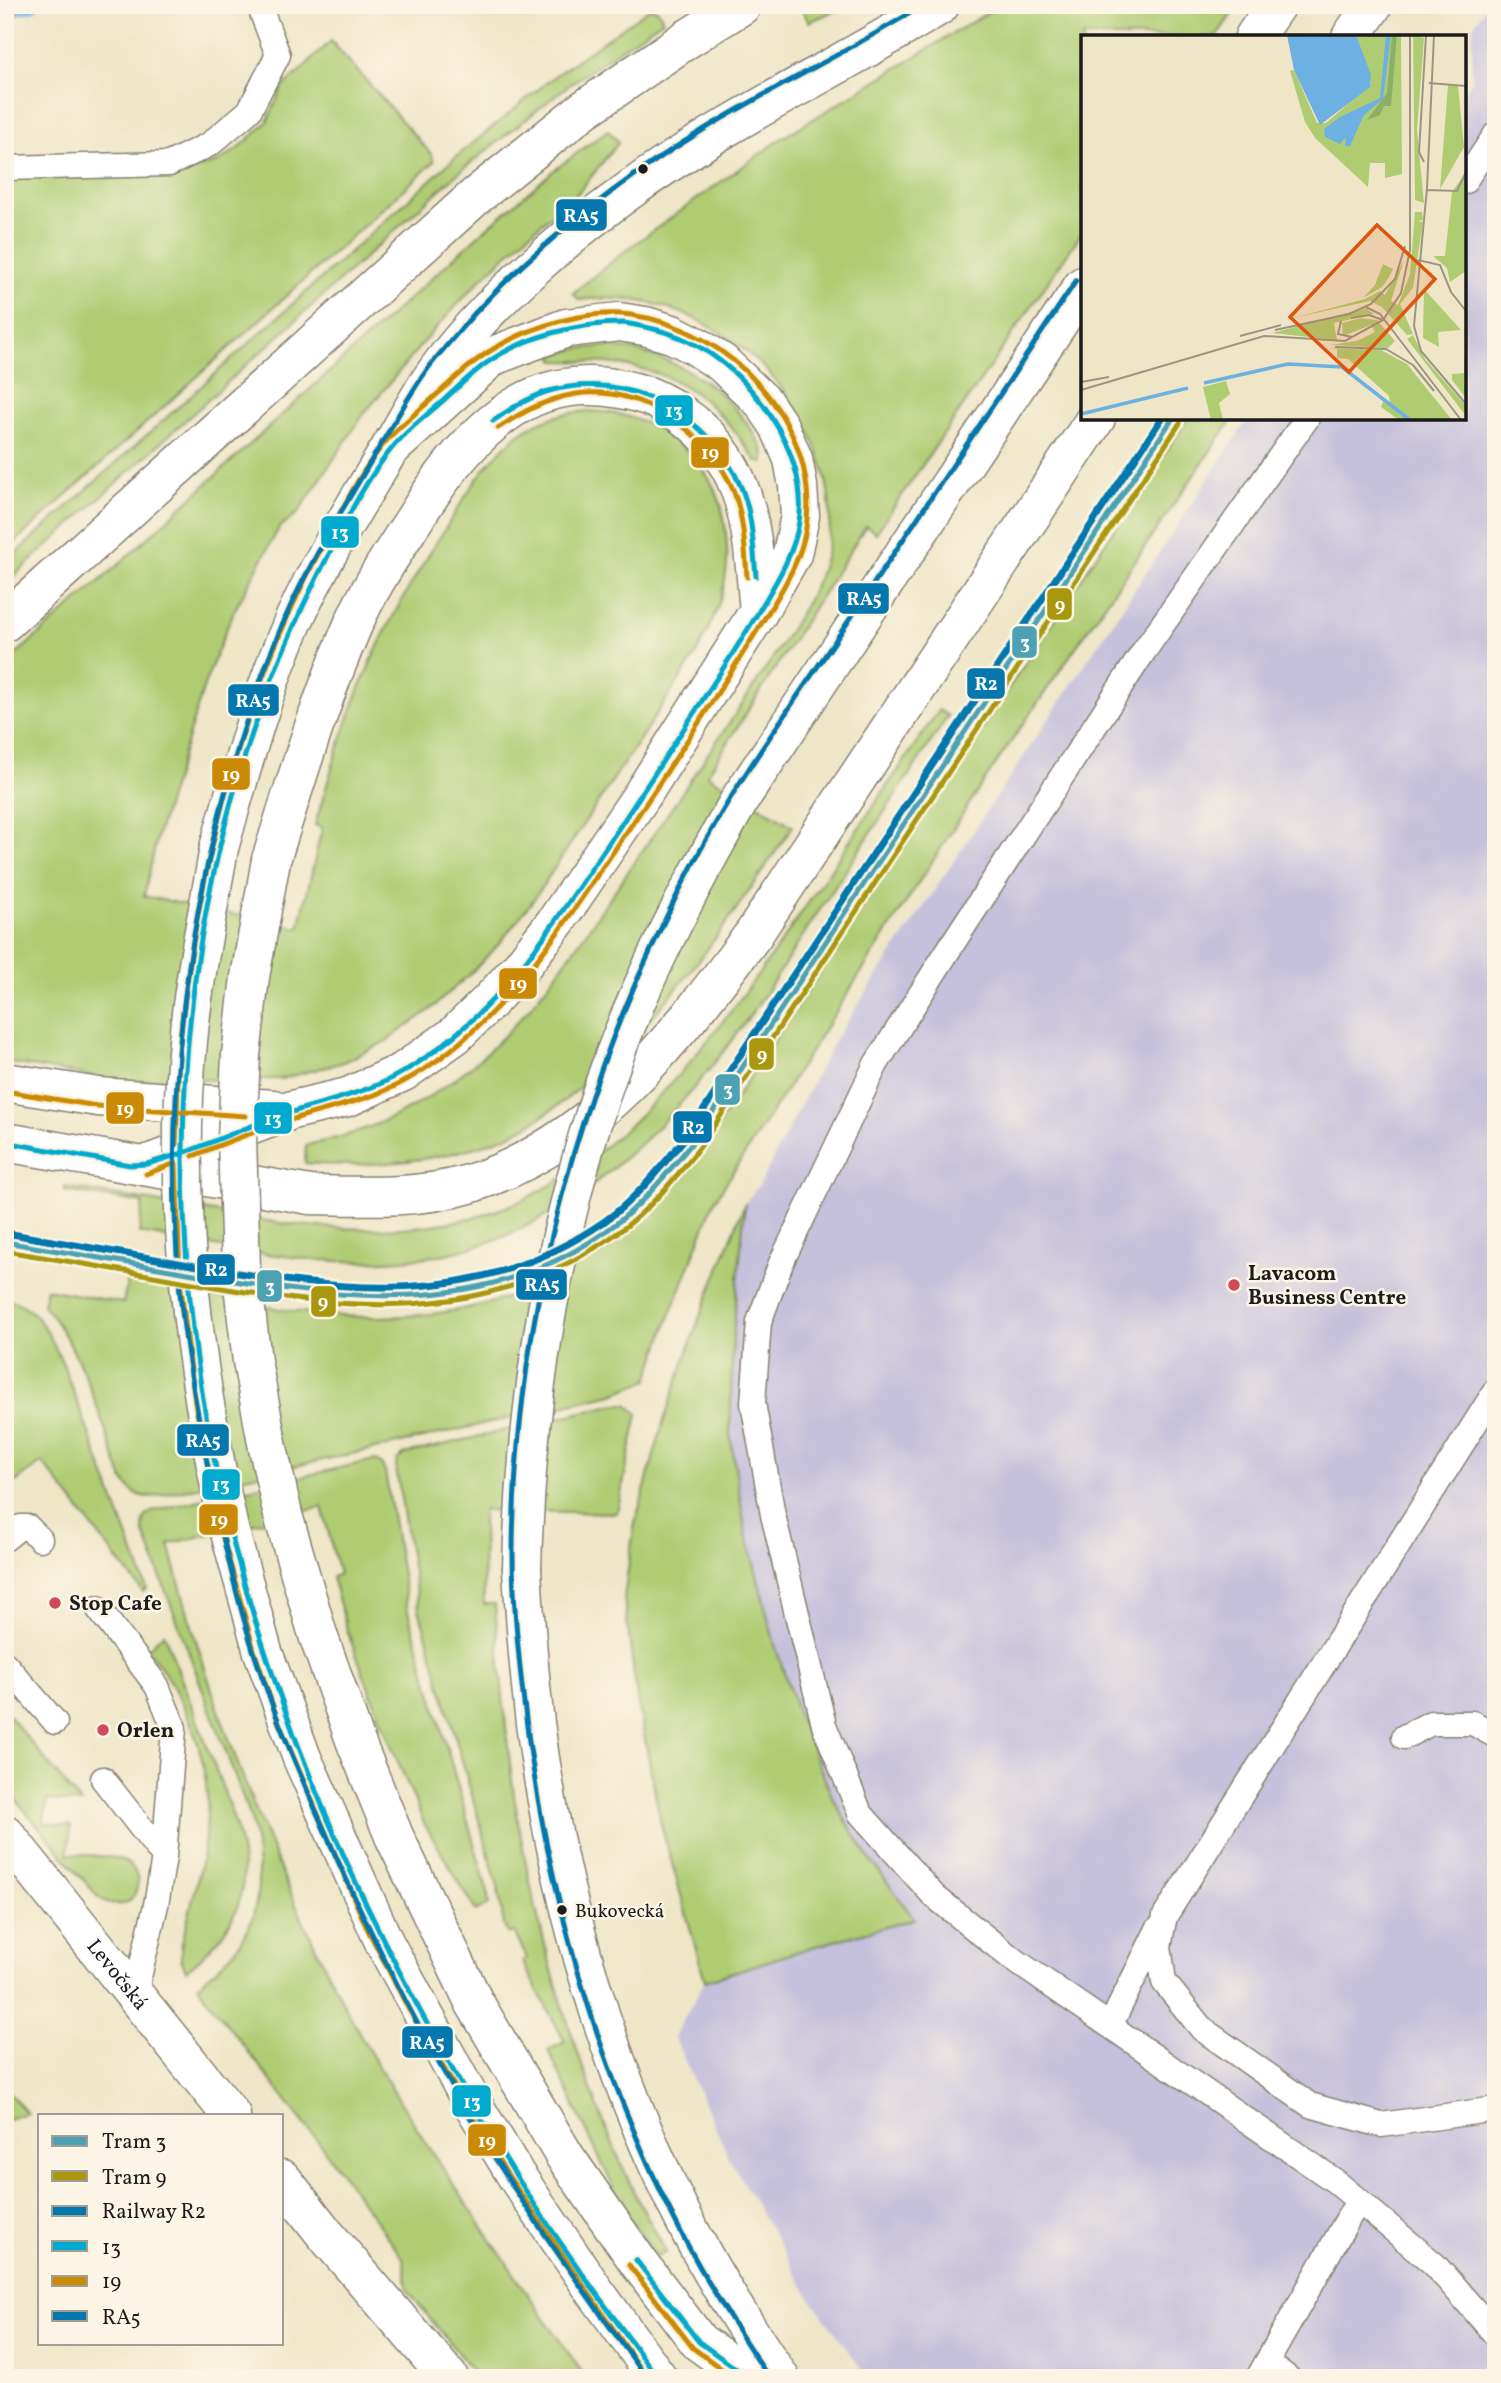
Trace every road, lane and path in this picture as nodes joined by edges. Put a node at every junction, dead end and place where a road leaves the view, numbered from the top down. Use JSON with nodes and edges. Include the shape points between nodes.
{"nodes":[{"id":1,"x":260,"y":5,"type":"edge"},
{"id":2,"x":743,"y":5,"type":"edge"},
{"id":3,"x":940,"y":5,"type":"edge"},
{"id":4,"x":1276,"y":5,"type":"edge"},
{"id":5,"x":1373,"y":5,"type":"edge"},
{"id":6,"x":1255,"y":35,"type":"edge"},
{"id":7,"x":1352,"y":35,"type":"edge"},
{"id":8,"x":1496,"y":134,"type":"edge"},
{"id":9,"x":5,"y":168,"type":"edge"},
{"id":10,"x":1466,"y":178,"type":"edge"},
{"id":11,"x":1081,"y":289,"type":"edge"},
{"id":12,"x":1095,"y":420,"type":"edge"},
{"id":13,"x":1306,"y":420,"type":"edge"},
{"id":14,"x":390,"y":449,"type":"junction"},
{"id":15,"x":759,"y":611,"type":"junction"},
{"id":16,"x":5,"y":622,"type":"edge"},
{"id":17,"x":5,"y":1082,"type":"edge"},
{"id":18,"x":292,"y":1110,"type":"junction"},
{"id":19,"x":5,"y":1142,"type":"edge"},
{"id":20,"x":143,"y":1166,"type":"junction"},
{"id":21,"x":1496,"y":1390,"type":"edge"},
{"id":22,"x":5,"y":1539,"type":"edge"},
{"id":23,"x":40,"y":1539,"type":"dead end"},
{"id":24,"x":98,"y":1608,"type":"dead end"},
{"id":25,"x":5,"y":1664,"type":"edge"},
{"id":26,"x":55,"y":1722,"type":"dead end"},
{"id":27,"x":1496,"y":1736,"type":"edge"},
{"id":28,"x":1404,"y":1737,"type":"dead end"},
{"id":29,"x":103,"y":1779,"type":"dead end"},
{"id":30,"x":5,"y":1834,"type":"edge"},
{"id":31,"x":164,"y":1857,"type":"junction"},
{"id":32,"x":1165,"y":1916,"type":"junction"},
{"id":33,"x":135,"y":1994,"type":"junction"},
{"id":34,"x":1110,"y":2026,"type":"junction"},
{"id":35,"x":1496,"y":2109,"type":"edge"},
{"id":36,"x":230,"y":2114,"type":"edge"},
{"id":37,"x":284,"y":2182,"type":"edge"},
{"id":38,"x":1358,"y":2201,"type":"junction"},
{"id":39,"x":1496,"y":2335,"type":"edge"},
{"id":40,"x":1262,"y":2370,"type":"edge"},
{"id":41,"x":449,"y":2378,"type":"edge"},
{"id":42,"x":658,"y":2378,"type":"edge"},
{"id":43,"x":749,"y":2378,"type":"edge"},
{"id":44,"x":780,"y":2378,"type":"edge"},
{"id":45,"x":1288,"y":2378,"type":"edge"}],
"edges":[{"from":1,"to":9,"type":"lane","via":[[278,55],[248,111],[210,144],[169,163]]},
{"from":2,"to":16,"type":"main road","via":[[582,111],[476,196]]},
{"from":3,"to":14,"type":"main road","via":[[708,137],[627,192],[544,258],[483,317],[434,375]]},
{"from":4,"to":6,"type":"main road"},
{"from":5,"to":7,"type":"main road"},
{"from":8,"to":10,"type":"lane"},
{"from":11,"to":44,"type":"main road","bridge":true,"via":[[743,796],[699,871],[602,1090],[563,1226],[537,1368],[522,1569],[536,1724],[561,1870],[617,2064],[661,2172],[741,2320]]},
{"from":12,"to":20,"type":"main road","via":[[753,934],[652,1061],[562,1141],[522,1164],[467,1185],[414,1194],[310,1195]]},
{"from":13,"to":34,"type":"lane","via":[[1144,651],[876,1064],[781,1263],[759,1322],[753,1403],[773,1515],[824,1725],[860,1813],[934,1896],[1010,1957]]},
{"from":14,"to":15,"type":"main road","via":[[493,356],[566,328],[620,322],[671,334],[714,357],[744,382],[779,426],[793,460],[800,516],[792,554]]},
{"from":14,"to":42,"type":"main road","bridge":true,"via":[[345,520],[293,622],[254,723],[219,848],[188,1042],[183,1150],[188,1281],[199,1373],[229,1529],[263,1652],[302,1758],[385,1944],[517,2177]]},
{"from":15,"to":18,"type":"main road","via":[[565,909],[489,1002],[404,1072],[348,1097]]},
{"from":15,"to":43,"type":"main road","bridge":true,"via":[[752,530],[741,488],[720,451],[680,413],[629,390],[576,386],[522,403],[494,421],[437,484],[384,565],[354,624],[311,736],[271,860],[250,977],[237,1139],[241,1268],[252,1361],[283,1515],[318,1635],[399,1848],[474,2002],[564,2155],[699,2342]]},
{"from":17,"to":18,"type":"main road","via":[[98,1097]]},
{"from":18,"to":20,"type":"main road"},
{"from":19,"to":20,"type":"main road"},
{"from":21,"to":32,"type":"lane"},
{"from":22,"to":23,"type":"lane","via":[[20,1527],[28,1527]]},
{"from":24,"to":31,"type":"lane","via":[[157,1686],[174,1728]]},
{"from":25,"to":26,"type":"lane"},
{"from":27,"to":28,"type":"lane","via":[[1474,1723],[1431,1723]]},
{"from":29,"to":31,"type":"lane"},
{"from":30,"to":33,"type":"main road","name":"Levočská"},
{"from":31,"to":33,"type":"lane"},
{"from":32,"to":34,"type":"lane"},
{"from":32,"to":35,"type":"lane","via":[[1159,1946],[1164,1982],[1202,2029],[1310,2105],[1381,2125]]},
{"from":33,"to":36,"type":"main road","name":"Levočská"},
{"from":34,"to":38,"type":"lane"},
{"from":37,"to":41,"type":"main road"},
{"from":38,"to":39,"type":"lane","via":[[1434,2264]]},
{"from":38,"to":40,"type":"lane"},
{"from":40,"to":45,"type":"lane"}]}
